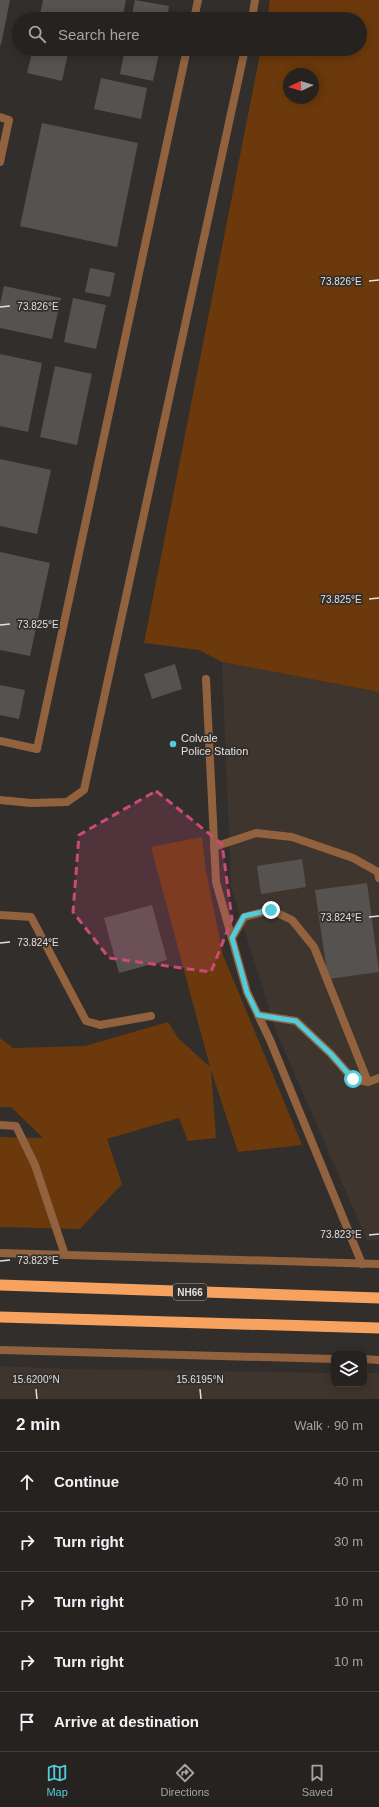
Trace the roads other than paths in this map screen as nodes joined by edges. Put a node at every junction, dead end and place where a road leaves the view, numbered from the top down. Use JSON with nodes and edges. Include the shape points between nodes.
{"nodes":[{"id":1,"x":198,"y":0,"type":"edge"},
{"id":2,"x":255,"y":0,"type":"edge"},
{"id":3,"x":195,"y":12,"type":"edge"},
{"id":4,"x":253,"y":12,"type":"edge"},
{"id":5,"x":185,"y":56,"type":"edge"},
{"id":6,"x":243,"y":56,"type":"edge"},
{"id":7,"x":0,"y":117,"type":"edge"},
{"id":8,"x":0,"y":162,"type":"edge"},
{"id":9,"x":206,"y":679,"type":"dead end"},
{"id":10,"x":0,"y":741,"type":"edge"},
{"id":11,"x":0,"y":800,"type":"edge"},
{"id":12,"x":214,"y":847,"type":"junction"},
{"id":13,"x":379,"y":878,"type":"edge"},
{"id":14,"x":0,"y":915,"type":"edge"},
{"id":15,"x":232,"y":938,"type":"junction"},
{"id":16,"x":258,"y":1015,"type":"junction"},
{"id":17,"x":151,"y":1016,"type":"dead end"},
{"id":18,"x":379,"y":1078,"type":"edge"},
{"id":19,"x":368,"y":1082,"type":"junction"},
{"id":20,"x":0,"y":1125,"type":"edge"},
{"id":21,"x":0,"y":1253,"type":"edge"},
{"id":22,"x":65,"y":1255,"type":"junction"},
{"id":23,"x":362,"y":1264,"type":"junction"},
{"id":24,"x":379,"y":1264,"type":"edge"},
{"id":25,"x":0,"y":1285,"type":"edge"},
{"id":26,"x":379,"y":1298,"type":"edge"},
{"id":27,"x":0,"y":1317,"type":"edge"},
{"id":28,"x":379,"y":1328,"type":"edge"},
{"id":29,"x":0,"y":1350,"type":"edge"},
{"id":30,"x":331,"y":1359,"type":"edge"},
{"id":31,"x":367,"y":1359,"type":"edge"},
{"id":32,"x":379,"y":1360,"type":"edge"}],
"edges":[{"from":1,"to":3,"type":"street"},
{"from":2,"to":4,"type":"street"},
{"from":5,"to":10,"type":"street","via":[[37,748]]},
{"from":6,"to":11,"type":"street","via":[[84,790],[67,802],[31,803]]},
{"from":7,"to":8,"type":"street","via":[[9,120]]},
{"from":9,"to":12,"type":"street"},
{"from":12,"to":13,"type":"street","via":[[256,833],[292,837],[353,858],[378,872]]},
{"from":12,"to":15,"type":"street","via":[[216,882]]},
{"from":14,"to":17,"type":"street","via":[[31,917],[86,1021],[100,1024]]},
{"from":15,"to":16,"type":"street","via":[[247,992]]},
{"from":15,"to":19,"type":"street","via":[[244,916],[271,910],[292,920],[314,947]]},
{"from":16,"to":19,"type":"street","via":[[296,1021],[353,1079]]},
{"from":16,"to":23,"type":"street"},
{"from":18,"to":19,"type":"street"},
{"from":20,"to":22,"type":"street","via":[[16,1126],[35,1165]]},
{"from":21,"to":22,"type":"street"},
{"from":22,"to":23,"type":"street"},
{"from":23,"to":24,"type":"street"},
{"from":25,"to":26,"type":"highway","number":"NH66"},
{"from":27,"to":28,"type":"highway"},
{"from":29,"to":30,"type":"street"},
{"from":31,"to":32,"type":"street"}]}
